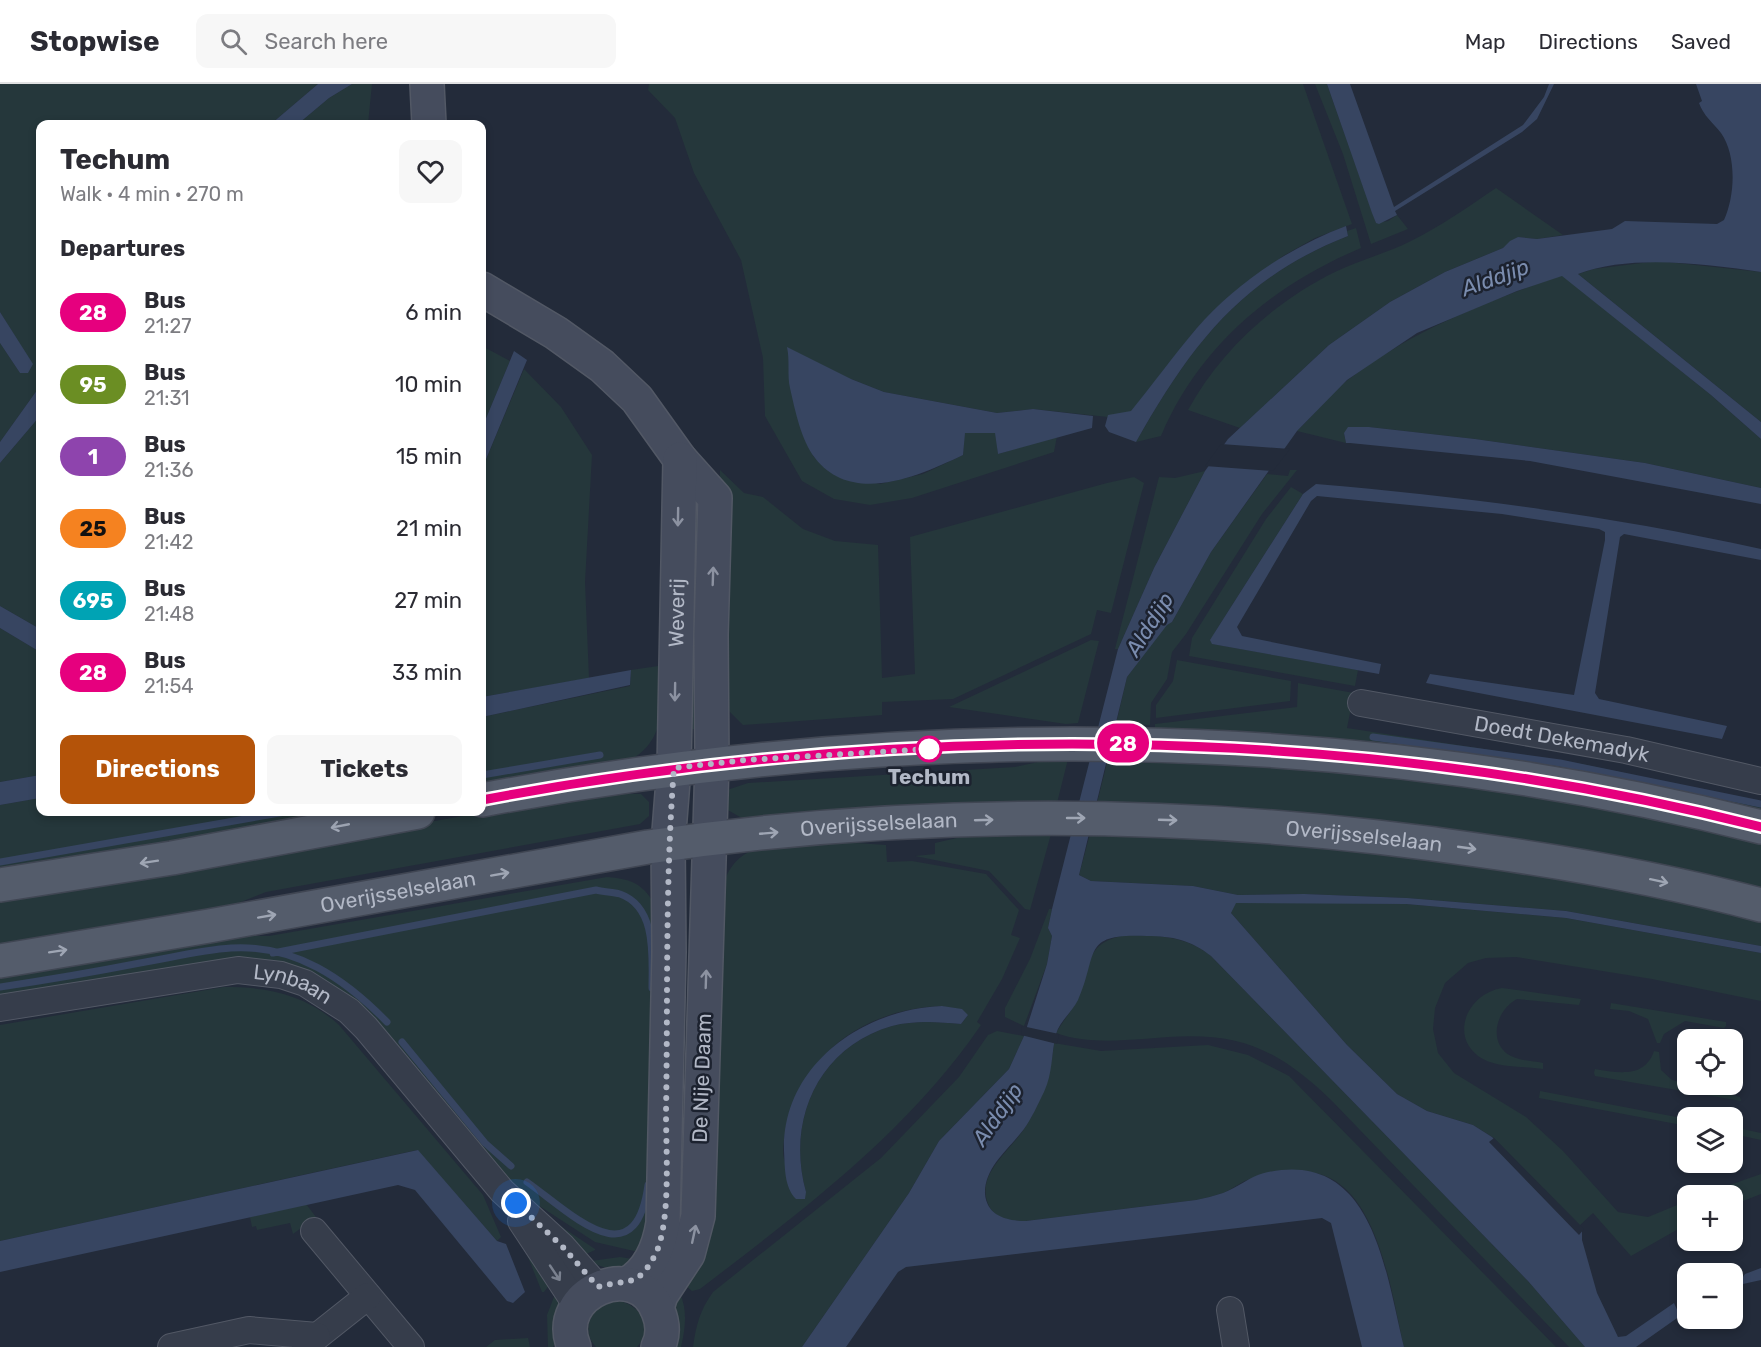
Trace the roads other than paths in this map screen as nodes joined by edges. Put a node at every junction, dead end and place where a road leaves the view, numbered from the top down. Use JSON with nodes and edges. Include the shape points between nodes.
{"nodes":[{"id":1,"x":427,"y":84,"type":"edge"},
{"id":2,"x":429,"y":120,"type":"edge"},
{"id":3,"x":486,"y":291,"type":"edge"},
{"id":4,"x":680,"y":459,"type":"junction"},
{"id":5,"x":1361,"y":703,"type":"dead end"},
{"id":6,"x":712,"y":763,"type":"junction"},
{"id":7,"x":674,"y":768,"type":"junction"},
{"id":8,"x":1761,"y":781,"type":"edge"},
{"id":9,"x":486,"y":799,"type":"edge"},
{"id":10,"x":397,"y":816,"type":"edge"},
{"id":11,"x":1761,"y":827,"type":"edge"},
{"id":12,"x":710,"y":838,"type":"junction"},
{"id":13,"x":668,"y":844,"type":"junction"},
{"id":14,"x":0,"y":885,"type":"edge"},
{"id":15,"x":1761,"y":904,"type":"edge"},
{"id":16,"x":0,"y":961,"type":"edge"},
{"id":17,"x":0,"y":1008,"type":"edge"},
{"id":18,"x":314,"y":1231,"type":"dead end"},
{"id":19,"x":600,"y":1292,"type":"junction"},
{"id":20,"x":368,"y":1296,"type":"junction"},
{"id":21,"x":657,"y":1308,"type":"junction"},
{"id":22,"x":1230,"y":1310,"type":"dead end"},
{"id":23,"x":311,"y":1341,"type":"edge"},
{"id":24,"x":571,"y":1345,"type":"edge"},
{"id":25,"x":171,"y":1347,"type":"edge"},
{"id":26,"x":411,"y":1347,"type":"edge"},
{"id":27,"x":658,"y":1347,"type":"edge"},
{"id":28,"x":1236,"y":1347,"type":"edge"}],
"edges":[{"from":1,"to":2,"type":"street"},
{"from":3,"to":4,"type":"street","via":[[602,366],[637,399]]},
{"from":6,"to":4,"type":"street","name":"Weverij","one_way":true,"via":[[715,498]]},
{"from":4,"to":7,"type":"street","name":"Weverij","one_way":true},
{"from":5,"to":8,"type":"street","name":"Doedt Dekemadyk","via":[[1626,750]]},
{"from":6,"to":7,"type":"main road"},
{"from":6,"to":11,"type":"main road","via":[[1061,743],[1312,754],[1550,783]]},
{"from":6,"to":12,"type":"street","name":"Weverij"},
{"from":7,"to":9,"type":"main road"},
{"from":7,"to":13,"type":"street","name":"Weverij"},
{"from":10,"to":14,"type":"main road","one_way":true},
{"from":12,"to":13,"type":"main road","name":"Overijsselselaan"},
{"from":12,"to":15,"type":"main road","name":"Overijsselselaan","one_way":true,"via":[[894,822],[1043,818],[1247,823],[1410,840],[1618,873]]},
{"from":21,"to":12,"type":"street","name":"De Nije Daam","one_way":true,"via":[[661,1295],[688,1254],[698,1216]]},
{"from":16,"to":13,"type":"main road","name":"Overijsselselaan","one_way":true},
{"from":13,"to":19,"type":"street","name":"De Nije Daam","via":[[661,1238],[639,1277]]},
{"from":17,"to":19,"type":"street","name":"Lynbaan","via":[[221,972],[260,972],[305,982],[350,1011],[502,1191]]},
{"from":18,"to":20,"type":"street"},
{"from":19,"to":21,"type":"street","via":[[646,1294]]},
{"from":19,"to":24,"type":"street","via":[[572,1317]]},
{"from":20,"to":23,"type":"street"},
{"from":20,"to":26,"type":"street"},
{"from":21,"to":27,"type":"street","via":[[662,1331]]},
{"from":22,"to":28,"type":"street"},
{"from":23,"to":25,"type":"street","via":[[249,1330]]}]}
